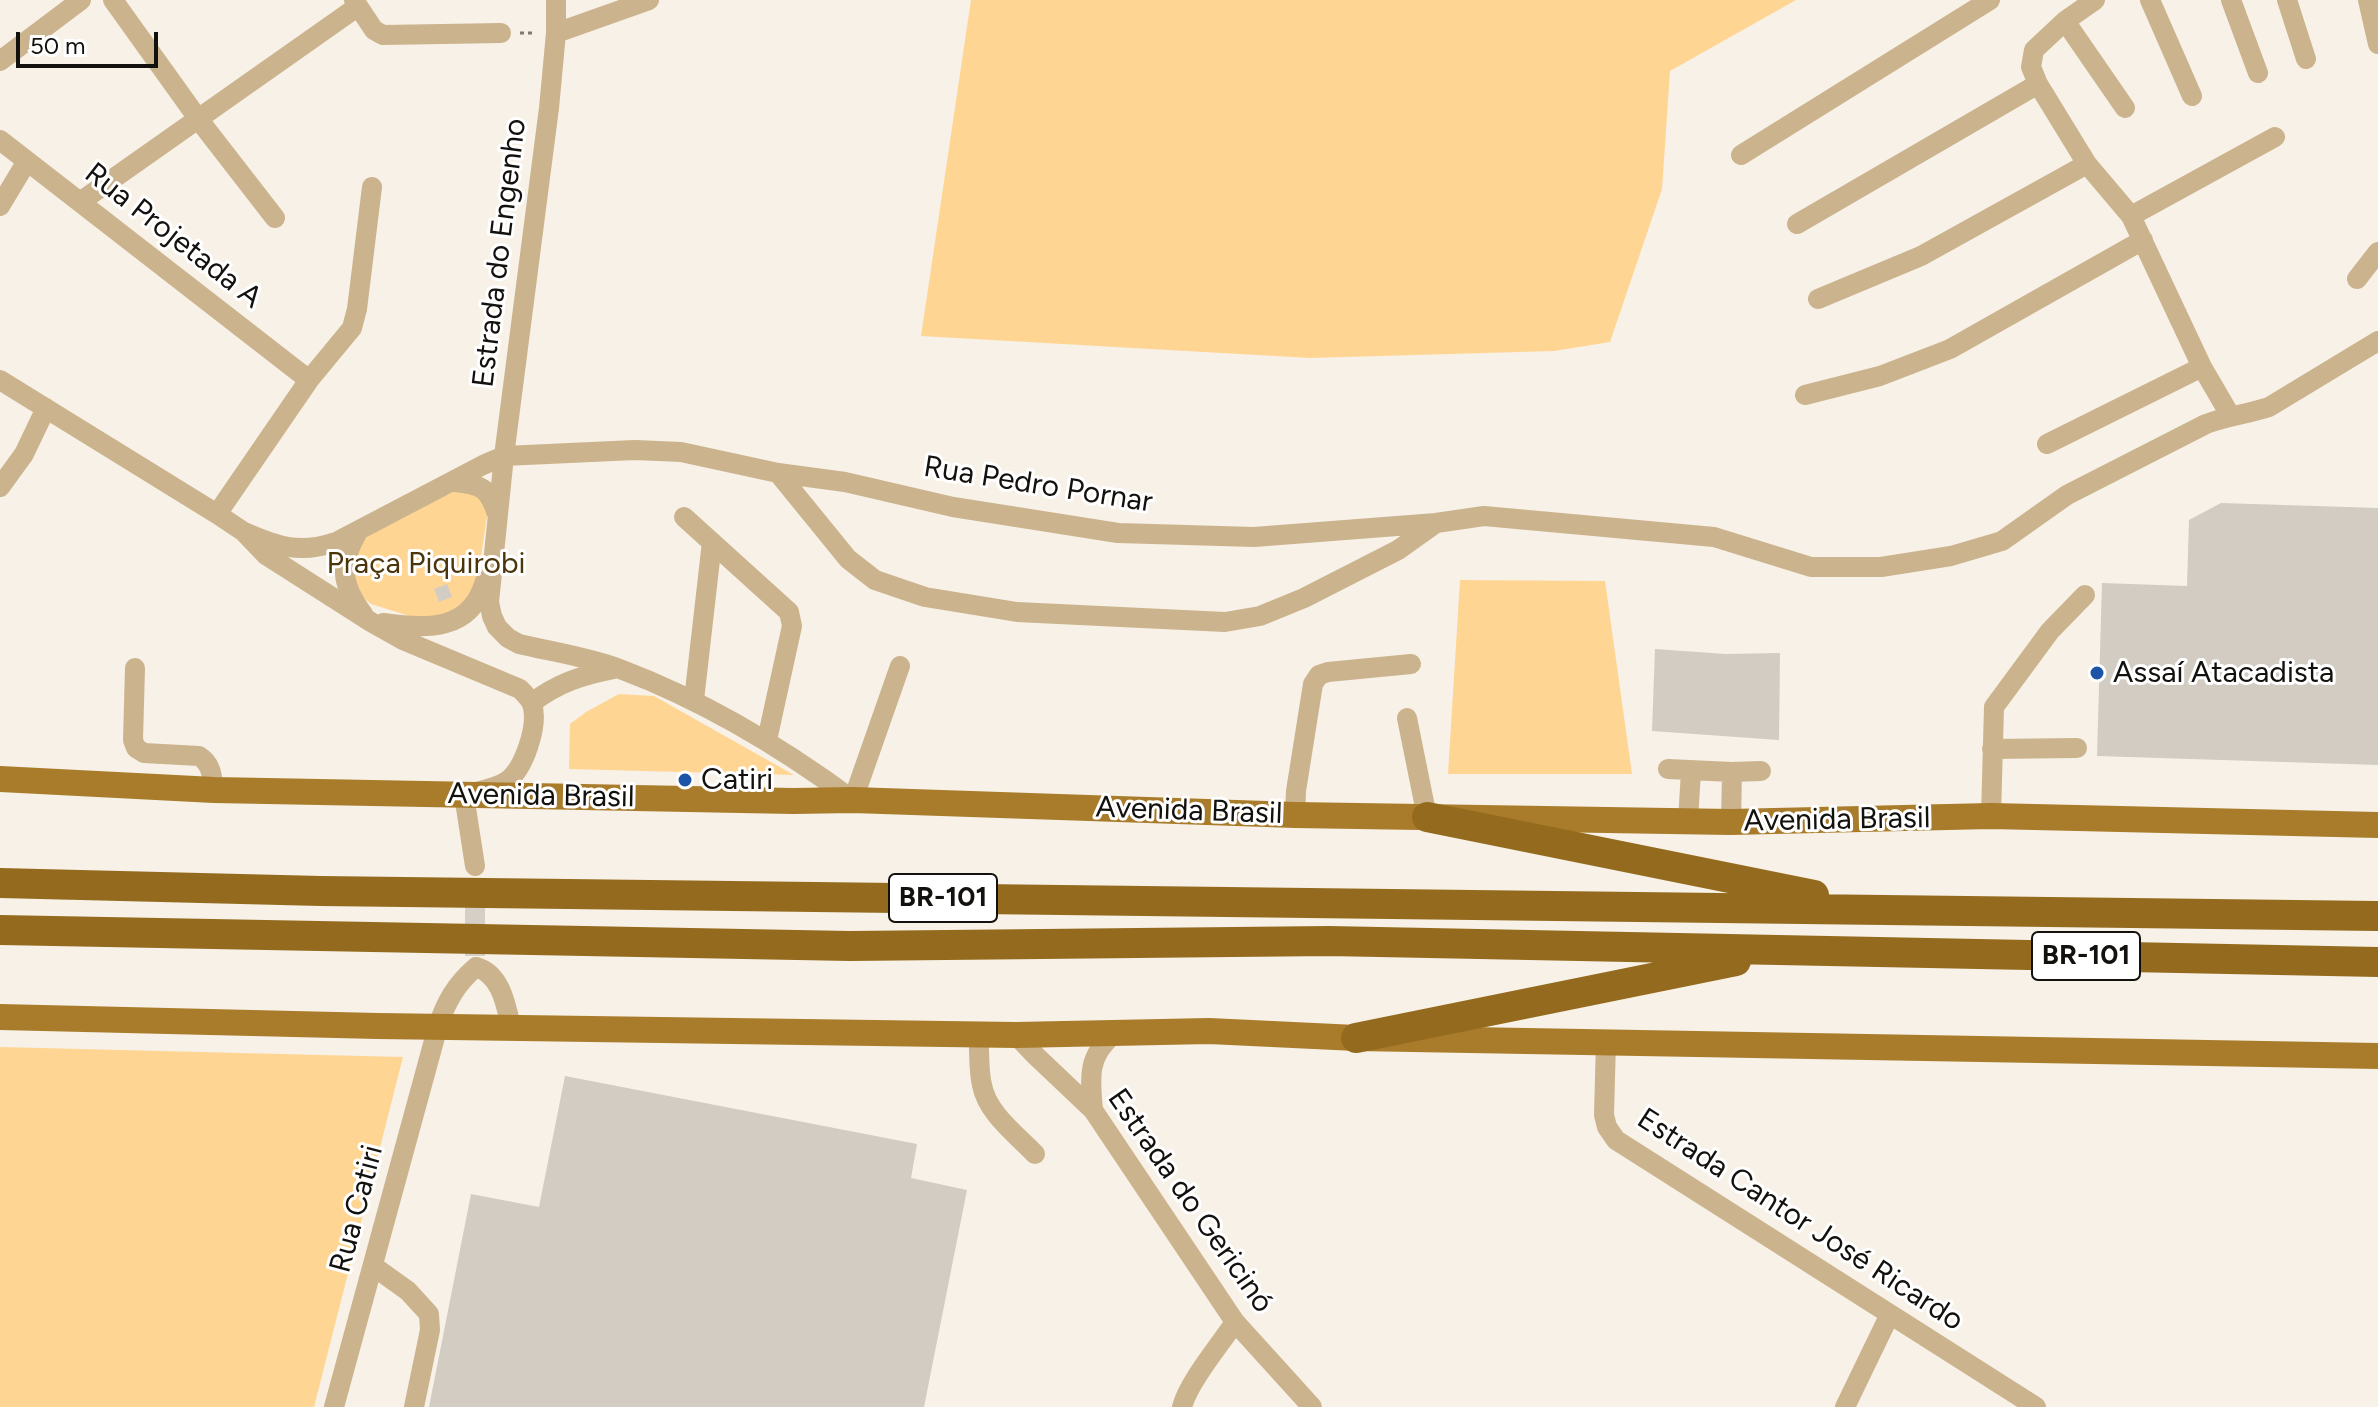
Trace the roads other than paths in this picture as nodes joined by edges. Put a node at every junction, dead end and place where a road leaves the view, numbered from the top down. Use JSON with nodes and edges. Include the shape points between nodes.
{"nodes":[{"id":1,"x":81,"y":0,"type":"edge"},
{"id":2,"x":113,"y":0,"type":"edge"},
{"id":3,"x":556,"y":0,"type":"edge"},
{"id":4,"x":649,"y":0,"type":"edge"},
{"id":5,"x":1990,"y":0,"type":"edge"},
{"id":6,"x":2095,"y":0,"type":"edge"},
{"id":7,"x":2150,"y":0,"type":"edge"},
{"id":8,"x":2231,"y":0,"type":"edge"},
{"id":9,"x":2287,"y":0,"type":"edge"},
{"id":10,"x":2368,"y":0,"type":"edge"},
{"id":11,"x":356,"y":3,"type":"edge"},
{"id":12,"x":2065,"y":21,"type":"junction"},
{"id":13,"x":501,"y":33,"type":"road end"},
{"id":14,"x":556,"y":33,"type":"junction"},
{"id":15,"x":2378,"y":44,"type":"edge"},
{"id":16,"x":2306,"y":59,"type":"dead end"},
{"id":17,"x":0,"y":61,"type":"edge"},
{"id":18,"x":2258,"y":73,"type":"dead end"},
{"id":19,"x":2038,"y":84,"type":"junction"},
{"id":20,"x":2192,"y":96,"type":"dead end"},
{"id":21,"x":2125,"y":108,"type":"dead end"},
{"id":22,"x":199,"y":120,"type":"junction"},
{"id":23,"x":2275,"y":137,"type":"dead end"},
{"id":24,"x":0,"y":140,"type":"edge"},
{"id":25,"x":1741,"y":155,"type":"dead end"},
{"id":26,"x":27,"y":161,"type":"junction"},
{"id":27,"x":2087,"y":164,"type":"junction"},
{"id":28,"x":372,"y":187,"type":"dead end"},
{"id":29,"x":80,"y":202,"type":"junction"},
{"id":30,"x":0,"y":206,"type":"edge"},
{"id":31,"x":2131,"y":216,"type":"junction"},
{"id":32,"x":275,"y":218,"type":"dead end"},
{"id":33,"x":1797,"y":224,"type":"dead end"},
{"id":34,"x":2143,"y":240,"type":"junction"},
{"id":35,"x":2378,"y":252,"type":"edge"},
{"id":36,"x":2357,"y":279,"type":"dead end"},
{"id":37,"x":1818,"y":299,"type":"dead end"},
{"id":38,"x":2378,"y":341,"type":"edge"},
{"id":39,"x":2202,"y":367,"type":"junction"},
{"id":40,"x":0,"y":380,"type":"edge"},
{"id":41,"x":309,"y":380,"type":"junction"},
{"id":42,"x":1805,"y":395,"type":"dead end"},
{"id":43,"x":46,"y":408,"type":"junction"},
{"id":44,"x":2230,"y":415,"type":"junction"},
{"id":45,"x":2047,"y":444,"type":"dead end"},
{"id":46,"x":504,"y":456,"type":"junction"},
{"id":47,"x":778,"y":473,"type":"junction"},
{"id":48,"x":455,"y":482,"type":"junction"},
{"id":49,"x":0,"y":487,"type":"edge"},
{"id":50,"x":217,"y":514,"type":"junction"},
{"id":51,"x":497,"y":514,"type":"junction"},
{"id":52,"x":684,"y":517,"type":"dead end"},
{"id":53,"x":1436,"y":523,"type":"junction"},
{"id":54,"x":359,"y":530,"type":"junction"},
{"id":55,"x":244,"y":532,"type":"junction"},
{"id":56,"x":712,"y":542,"type":"junction"},
{"id":57,"x":493,"y":551,"type":"junction"},
{"id":58,"x":2085,"y":595,"type":"dead end"},
{"id":59,"x":367,"y":618,"type":"junction"},
{"id":60,"x":1411,"y":664,"type":"dead end"},
{"id":61,"x":900,"y":666,"type":"dead end"},
{"id":62,"x":135,"y":668,"type":"dead end"},
{"id":63,"x":618,"y":669,"type":"junction"},
{"id":64,"x":694,"y":700,"type":"junction"},
{"id":65,"x":532,"y":703,"type":"junction"},
{"id":66,"x":1407,"y":718,"type":"dead end"},
{"id":67,"x":767,"y":740,"type":"junction"},
{"id":68,"x":2077,"y":748,"type":"dead end"},
{"id":69,"x":1992,"y":749,"type":"junction"},
{"id":70,"x":1668,"y":769,"type":"dead end"},
{"id":71,"x":1691,"y":771,"type":"junction"},
{"id":72,"x":1761,"y":771,"type":"dead end"},
{"id":73,"x":1732,"y":772,"type":"junction"},
{"id":74,"x":0,"y":779,"type":"edge"},
{"id":75,"x":214,"y":790,"type":"junction"},
{"id":76,"x":464,"y":795,"type":"junction"},
{"id":77,"x":853,"y":800,"type":"junction"},
{"id":78,"x":1295,"y":815,"type":"junction"},
{"id":79,"x":1991,"y":816,"type":"junction"},
{"id":80,"x":1427,"y":817,"type":"junction"},
{"id":81,"x":1688,"y":821,"type":"junction"},
{"id":82,"x":1731,"y":822,"type":"junction"},
{"id":83,"x":2378,"y":825,"type":"edge"},
{"id":84,"x":475,"y":866,"type":"tunnel mouth"},
{"id":85,"x":0,"y":883,"type":"edge"},
{"id":86,"x":1886,"y":909,"type":"junction"},
{"id":87,"x":2378,"y":916,"type":"edge"},
{"id":88,"x":0,"y":930,"type":"edge"},
{"id":89,"x":1793,"y":949,"type":"junction"},
{"id":90,"x":2378,"y":962,"type":"edge"},
{"id":91,"x":0,"y":1017,"type":"edge"},
{"id":92,"x":438,"y":1026,"type":"junction"},
{"id":93,"x":511,"y":1027,"type":"junction"},
{"id":94,"x":978,"y":1034,"type":"junction"},
{"id":95,"x":1114,"y":1034,"type":"junction"},
{"id":96,"x":1016,"y":1035,"type":"junction"},
{"id":97,"x":1356,"y":1038,"type":"junction"},
{"id":98,"x":1606,"y":1041,"type":"junction"},
{"id":99,"x":2378,"y":1056,"type":"edge"},
{"id":100,"x":1093,"y":1110,"type":"junction"},
{"id":101,"x":1035,"y":1154,"type":"dead end"},
{"id":102,"x":373,"y":1266,"type":"junction"},
{"id":103,"x":1890,"y":1314,"type":"junction"},
{"id":104,"x":1235,"y":1322,"type":"junction"},
{"id":105,"x":334,"y":1407,"type":"edge"},
{"id":106,"x":414,"y":1407,"type":"edge"},
{"id":107,"x":1182,"y":1407,"type":"edge"},
{"id":108,"x":1312,"y":1407,"type":"edge"},
{"id":109,"x":1845,"y":1407,"type":"edge"},
{"id":110,"x":2036,"y":1407,"type":"edge"}],
"edges":[{"from":1,"to":17,"type":"street"},
{"from":2,"to":22,"type":"street"},
{"from":3,"to":14,"type":"street","name":"Estrada do Engenho"},
{"from":4,"to":14,"type":"street"},
{"from":5,"to":25,"type":"street"},
{"from":6,"to":12,"type":"street"},
{"from":7,"to":20,"type":"street"},
{"from":8,"to":18,"type":"street"},
{"from":9,"to":16,"type":"street"},
{"from":10,"to":15,"type":"street"},
{"from":11,"to":13,"type":"street","via":[[383,35]]},
{"from":11,"to":22,"type":"street"},
{"from":12,"to":19,"type":"street","via":[[2034,50],[2031,67]]},
{"from":12,"to":21,"type":"street"},
{"from":14,"to":46,"type":"street","name":"Estrada do Engenho"},
{"from":19,"to":27,"type":"street"},
{"from":19,"to":33,"type":"street"},
{"from":22,"to":29,"type":"street"},
{"from":22,"to":32,"type":"street"},
{"from":23,"to":31,"type":"street"},
{"from":24,"to":26,"type":"street","name":"Rua Projetada A"},
{"from":26,"to":29,"type":"street","name":"Rua Projetada A"},
{"from":26,"to":30,"type":"street"},
{"from":27,"to":31,"type":"street"},
{"from":27,"to":37,"type":"street","via":[[1921,256]]},
{"from":28,"to":41,"type":"street","via":[[352,328]]},
{"from":29,"to":41,"type":"street","name":"Rua Projetada A"},
{"from":31,"to":34,"type":"street"},
{"from":34,"to":39,"type":"street"},
{"from":34,"to":42,"type":"street","via":[[1950,349],[1880,376]]},
{"from":35,"to":36,"type":"street"},
{"from":38,"to":44,"type":"street","name":"Rua Pedro Pornar","via":[[2269,407]]},
{"from":39,"to":44,"type":"street"},
{"from":39,"to":45,"type":"street"},
{"from":40,"to":43,"type":"street"},
{"from":41,"to":50,"type":"street"},
{"from":43,"to":49,"type":"street","via":[[24,454]]},
{"from":43,"to":50,"type":"street"},
{"from":44,"to":53,"type":"street","name":"Rua Pedro Pornar","via":[[2067,495],[2002,541],[1881,567],[1811,567],[1714,537],[1484,516]]},
{"from":46,"to":47,"type":"street","name":"Rua Pedro Pornar","via":[[681,452]]},
{"from":46,"to":48,"type":"street"},
{"from":46,"to":51,"type":"street","name":"Estrada do Engenho"},
{"from":47,"to":53,"type":"street","name":"Rua Pedro Pornar","via":[[1118,533],[1254,537]]},
{"from":47,"to":53,"type":"street","via":[[848,559],[875,580],[925,597],[1017,612],[1225,622],[1260,616],[1398,550]]},
{"from":48,"to":51,"type":"street","via":[[487,490]]},
{"from":48,"to":54,"type":"street"},
{"from":50,"to":55,"type":"street"},
{"from":51,"to":57,"type":"street"},
{"from":52,"to":56,"type":"street"},
{"from":54,"to":55,"type":"street","via":[[327,545],[301,549]]},
{"from":54,"to":59,"type":"street","via":[[349,546],[345,577],[353,601]]},
{"from":55,"to":59,"type":"street","via":[[266,555]]},
{"from":56,"to":64,"type":"street"},
{"from":56,"to":67,"type":"street","via":[[792,619]]},
{"from":57,"to":59,"type":"street","via":[[482,593],[449,623],[402,626]]},
{"from":57,"to":63,"type":"street","via":[[489,602],[497,627],[508,638]]},
{"from":58,"to":69,"type":"street","via":[[2050,631],[1994,707]]},
{"from":59,"to":65,"type":"street","via":[[403,640],[520,689]]},
{"from":60,"to":78,"type":"street","via":[[1319,675],[1313,684]]},
{"from":61,"to":77,"type":"street"},
{"from":62,"to":75,"type":"street","via":[[136,748],[207,760]]},
{"from":63,"to":64,"type":"street"},
{"from":63,"to":65,"type":"street","via":[[564,682]]},
{"from":64,"to":67,"type":"street"},
{"from":65,"to":76,"type":"street","via":[[531,735],[516,773],[504,783]]},
{"from":66,"to":80,"type":"street"},
{"from":67,"to":77,"type":"street"},
{"from":68,"to":69,"type":"street"},
{"from":69,"to":79,"type":"street"},
{"from":70,"to":71,"type":"street"},
{"from":71,"to":73,"type":"street"},
{"from":71,"to":81,"type":"street"},
{"from":72,"to":73,"type":"street"},
{"from":73,"to":82,"type":"street"},
{"from":74,"to":75,"type":"main road","name":"Avenida Brasil"},
{"from":75,"to":76,"type":"main road","name":"Avenida Brasil"},
{"from":76,"to":77,"type":"main road","name":"Avenida Brasil"},
{"from":76,"to":84,"type":"street"},
{"from":77,"to":78,"type":"main road","name":"Avenida Brasil"},
{"from":78,"to":80,"type":"main road","name":"Avenida Brasil"},
{"from":79,"to":82,"type":"main road","name":"Avenida Brasil"},
{"from":79,"to":83,"type":"main road","name":"Avenida Brasil"},
{"from":80,"to":81,"type":"main road","name":"Avenida Brasil"},
{"from":80,"to":86,"type":"highway"},
{"from":81,"to":82,"type":"main road","name":"Avenida Brasil"},
{"from":85,"to":86,"type":"highway","number":"BR-101"},
{"from":86,"to":87,"type":"highway","number":"BR-101"},
{"from":88,"to":89,"type":"highway","number":"BR-101","via":[[850,946],[1329,941]]},
{"from":89,"to":90,"type":"highway","number":"BR-101"},
{"from":89,"to":97,"type":"highway"},
{"from":91,"to":92,"type":"main road"},
{"from":92,"to":93,"type":"main road"},
{"from":92,"to":93,"type":"street","name":"Rua Catiri","via":[[455,987],[476,962],[499,989]]},
{"from":92,"to":102,"type":"street","name":"Rua Catiri"},
{"from":93,"to":94,"type":"main road"},
{"from":94,"to":96,"type":"main road"},
{"from":94,"to":101,"type":"street","via":[[987,1101]]},
{"from":95,"to":96,"type":"main road"},
{"from":95,"to":97,"type":"main road","via":[[1209,1031]]},
{"from":95,"to":100,"type":"street","via":[[1093,1063]]},
{"from":96,"to":100,"type":"street","name":"Estrada do Gericinó"},
{"from":97,"to":98,"type":"main road"},
{"from":98,"to":99,"type":"main road"},
{"from":98,"to":103,"type":"street","name":"Estrada Cantor José Ricardo","via":[[1604,1115],[1616,1140]]},
{"from":100,"to":104,"type":"street","name":"Estrada do Gericinó"},
{"from":102,"to":105,"type":"street","name":"Rua Catiri"},
{"from":102,"to":106,"type":"street","via":[[429,1314]]},
{"from":103,"to":109,"type":"street"},
{"from":103,"to":110,"type":"street","name":"Estrada Cantor José Ricardo"},
{"from":104,"to":107,"type":"street"},
{"from":104,"to":108,"type":"street","name":"Estrada do Gericinó"}]}
